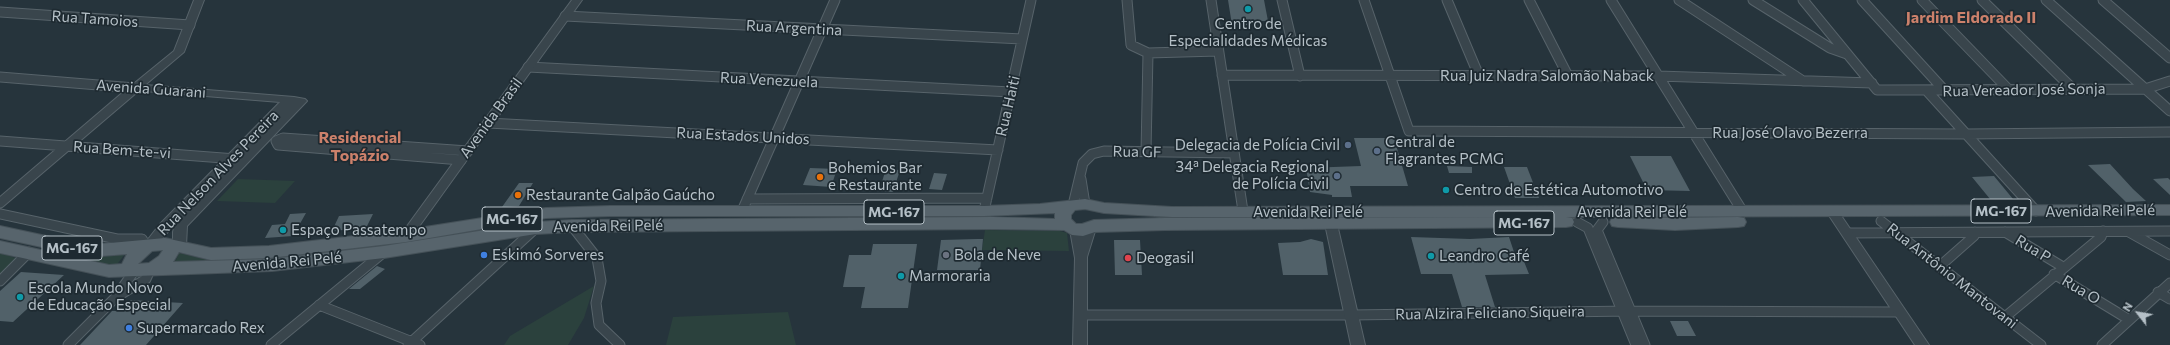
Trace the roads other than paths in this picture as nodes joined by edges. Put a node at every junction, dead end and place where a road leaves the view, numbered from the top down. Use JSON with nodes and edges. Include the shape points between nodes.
{"nodes":[{"id":1,"x":199,"y":0,"type":"edge"},
{"id":2,"x":577,"y":0,"type":"edge"},
{"id":3,"x":835,"y":0,"type":"edge"},
{"id":4,"x":1031,"y":0,"type":"edge"},
{"id":5,"x":1127,"y":0,"type":"edge"},
{"id":6,"x":1211,"y":0,"type":"edge"},
{"id":7,"x":1282,"y":0,"type":"edge"},
{"id":8,"x":1364,"y":0,"type":"edge"},
{"id":9,"x":1447,"y":0,"type":"edge"},
{"id":10,"x":1530,"y":0,"type":"edge"},
{"id":11,"x":1611,"y":0,"type":"edge"},
{"id":12,"x":1679,"y":0,"type":"edge"},
{"id":13,"x":1753,"y":0,"type":"edge"},
{"id":14,"x":1803,"y":0,"type":"edge"},
{"id":15,"x":1862,"y":0,"type":"edge"},
{"id":16,"x":1922,"y":0,"type":"edge"},
{"id":17,"x":1982,"y":0,"type":"edge"},
{"id":18,"x":2046,"y":0,"type":"edge"},
{"id":19,"x":2102,"y":0,"type":"edge"},
{"id":20,"x":0,"y":12,"type":"edge"},
{"id":21,"x":565,"y":16,"type":"junction"},
{"id":22,"x":190,"y":25,"type":"junction"},
{"id":23,"x":822,"y":29,"type":"junction"},
{"id":24,"x":1022,"y":40,"type":"junction"},
{"id":25,"x":1218,"y":51,"type":"junction"},
{"id":26,"x":1148,"y":53,"type":"junction"},
{"id":27,"x":1847,"y":54,"type":"junction"},
{"id":28,"x":2170,"y":58,"type":"edge"},
{"id":29,"x":528,"y":68,"type":"junction"},
{"id":30,"x":1222,"y":75,"type":"junction"},
{"id":31,"x":1300,"y":76,"type":"junction"},
{"id":32,"x":1389,"y":76,"type":"junction"},
{"id":33,"x":1479,"y":76,"type":"junction"},
{"id":34,"x":1568,"y":76,"type":"junction"},
{"id":35,"x":1658,"y":76,"type":"junction"},
{"id":36,"x":0,"y":78,"type":"edge"},
{"id":37,"x":1803,"y":80,"type":"junction"},
{"id":38,"x":2170,"y":81,"type":"edge"},
{"id":39,"x":799,"y":82,"type":"junction"},
{"id":40,"x":1875,"y":86,"type":"junction"},
{"id":41,"x":135,"y":88,"type":"junction"},
{"id":42,"x":2145,"y":89,"type":"junction"},
{"id":43,"x":2009,"y":90,"type":"junction"},
{"id":44,"x":2073,"y":90,"type":"junction"},
{"id":45,"x":1927,"y":91,"type":"junction"},
{"id":46,"x":1945,"y":91,"type":"junction"},
{"id":47,"x":1011,"y":92,"type":"junction"},
{"id":48,"x":295,"y":100,"type":"joint"},
{"id":49,"x":2170,"y":111,"type":"edge"},
{"id":50,"x":488,"y":123,"type":"junction"},
{"id":51,"x":2170,"y":132,"type":"edge"},
{"id":52,"x":1694,"y":133,"type":"junction"},
{"id":53,"x":1965,"y":134,"type":"junction"},
{"id":54,"x":774,"y":138,"type":"junction"},
{"id":55,"x":0,"y":141,"type":"edge"},
{"id":56,"x":67,"y":146,"type":"junction"},
{"id":57,"x":361,"y":147,"type":"junction"},
{"id":58,"x":998,"y":150,"type":"junction"},
{"id":59,"x":1146,"y":152,"type":"junction"},
{"id":60,"x":1234,"y":153,"type":"junction"},
{"id":61,"x":464,"y":155,"type":"junction"},
{"id":62,"x":239,"y":159,"type":"junction"},
{"id":63,"x":0,"y":203,"type":"edge"},
{"id":64,"x":744,"y":205,"type":"junction"},
{"id":65,"x":986,"y":205,"type":"junction"},
{"id":66,"x":1080,"y":205,"type":"junction"},
{"id":67,"x":2170,"y":210,"type":"edge"},
{"id":68,"x":1243,"y":211,"type":"junction"},
{"id":69,"x":1743,"y":212,"type":"junction"},
{"id":70,"x":2036,"y":212,"type":"junction"},
{"id":71,"x":0,"y":214,"type":"edge"},
{"id":72,"x":2170,"y":219,"type":"edge"},
{"id":73,"x":1881,"y":221,"type":"junction"},
{"id":74,"x":1577,"y":222,"type":"junction"},
{"id":75,"x":1603,"y":222,"type":"junction"},
{"id":76,"x":1839,"y":222,"type":"junction"},
{"id":77,"x":1331,"y":224,"type":"junction"},
{"id":78,"x":572,"y":226,"type":"junction"},
{"id":79,"x":1082,"y":227,"type":"junction"},
{"id":80,"x":536,"y":228,"type":"junction"},
{"id":81,"x":2003,"y":231,"type":"junction"},
{"id":82,"x":2103,"y":231,"type":"junction"},
{"id":83,"x":2170,"y":231,"type":"edge"},
{"id":84,"x":0,"y":232,"type":"edge"},
{"id":85,"x":1975,"y":232,"type":"junction"},
{"id":86,"x":2128,"y":232,"type":"junction"},
{"id":87,"x":1898,"y":233,"type":"junction"},
{"id":88,"x":406,"y":236,"type":"junction"},
{"id":89,"x":0,"y":247,"type":"edge"},
{"id":90,"x":147,"y":247,"type":"junction"},
{"id":91,"x":174,"y":248,"type":"junction"},
{"id":92,"x":29,"y":252,"type":"junction"},
{"id":93,"x":384,"y":252,"type":"junction"},
{"id":94,"x":2170,"y":255,"type":"edge"},
{"id":95,"x":1940,"y":266,"type":"junction"},
{"id":96,"x":2063,"y":267,"type":"junction"},
{"id":97,"x":152,"y":268,"type":"junction"},
{"id":98,"x":134,"y":269,"type":"junction"},
{"id":99,"x":2054,"y":274,"type":"junction"},
{"id":100,"x":0,"y":280,"type":"edge"},
{"id":101,"x":2170,"y":282,"type":"edge"},
{"id":102,"x":2158,"y":292,"type":"junction"},
{"id":103,"x":115,"y":298,"type":"junction"},
{"id":104,"x":2170,"y":299,"type":"edge"},
{"id":105,"x":319,"y":304,"type":"junction"},
{"id":106,"x":1626,"y":311,"type":"junction"},
{"id":107,"x":1900,"y":312,"type":"junction"},
{"id":108,"x":1080,"y":315,"type":"junction"},
{"id":109,"x":1351,"y":315,"type":"junction"},
{"id":110,"x":2004,"y":317,"type":"junction"},
{"id":111,"x":2128,"y":319,"type":"junction"},
{"id":112,"x":413,"y":344,"type":"edge"},
{"id":113,"x":68,"y":345,"type":"edge"},
{"id":114,"x":271,"y":345,"type":"edge"},
{"id":115,"x":620,"y":345,"type":"edge"},
{"id":116,"x":1080,"y":345,"type":"edge"},
{"id":117,"x":1358,"y":345,"type":"edge"},
{"id":118,"x":1636,"y":345,"type":"edge"},
{"id":119,"x":1645,"y":345,"type":"edge"},
{"id":120,"x":1922,"y":345,"type":"edge"},
{"id":121,"x":2041,"y":345,"type":"edge"},
{"id":122,"x":2102,"y":345,"type":"edge"}],
"edges":[{"from":1,"to":22,"type":"street"},
{"from":2,"to":21,"type":"street","name":"Avenida Brasil"},
{"from":3,"to":23,"type":"street"},
{"from":4,"to":24,"type":"street","name":"Rua Haiti"},
{"from":5,"to":26,"type":"street","via":[[1131,45]]},
{"from":6,"to":25,"type":"street"},
{"from":7,"to":31,"type":"street"},
{"from":8,"to":32,"type":"street"},
{"from":9,"to":33,"type":"street"},
{"from":10,"to":34,"type":"street"},
{"from":11,"to":35,"type":"street"},
{"from":12,"to":37,"type":"street"},
{"from":13,"to":27,"type":"street","via":[[1830,48]]},
{"from":14,"to":27,"type":"street"},
{"from":15,"to":46,"type":"street"},
{"from":16,"to":43,"type":"street"},
{"from":17,"to":44,"type":"street"},
{"from":18,"to":42,"type":"street"},
{"from":19,"to":28,"type":"street"},
{"from":20,"to":22,"type":"street","name":"Rua Tamoios"},
{"from":21,"to":23,"type":"street","name":"Rua Argentina"},
{"from":21,"to":29,"type":"street","name":"Avenida Brasil"},
{"from":22,"to":41,"type":"street","via":[[179,52]]},
{"from":23,"to":24,"type":"street","name":"Rua Argentina"},
{"from":23,"to":39,"type":"street"},
{"from":24,"to":47,"type":"street","name":"Rua Haiti"},
{"from":25,"to":26,"type":"street"},
{"from":25,"to":30,"type":"street"},
{"from":26,"to":59,"type":"street"},
{"from":27,"to":40,"type":"street"},
{"from":29,"to":39,"type":"street","name":"Rua Venezuela"},
{"from":29,"to":50,"type":"street","name":"Avenida Brasil"},
{"from":30,"to":31,"type":"street","name":"Rua Juiz Nadra Salomão Naback"},
{"from":30,"to":60,"type":"street"},
{"from":31,"to":32,"type":"street","name":"Rua Juiz Nadra Salomão Naback"},
{"from":32,"to":33,"type":"street","name":"Rua Juiz Nadra Salomão Naback"},
{"from":32,"to":52,"type":"street","name":"Rua José Olavo Bezerra","via":[[1409,131]]},
{"from":33,"to":34,"type":"street","name":"Rua Juiz Nadra Salomão Naback"},
{"from":34,"to":35,"type":"street","name":"Rua Juiz Nadra Salomão Naback"},
{"from":35,"to":37,"type":"street","name":"Rua Juiz Nadra Salomão Naback"},
{"from":35,"to":52,"type":"street"},
{"from":36,"to":41,"type":"street","name":"Avenida Guarani"},
{"from":37,"to":40,"type":"street","name":"Rua Juiz Nadra Salomão Naback"},
{"from":38,"to":42,"type":"street","name":"Rua Vereador José Sonja"},
{"from":39,"to":47,"type":"street","name":"Rua Venezuela"},
{"from":39,"to":54,"type":"street"},
{"from":40,"to":45,"type":"street","name":"Rua Vereador José Sonja"},
{"from":41,"to":48,"type":"street","name":"Avenida Guarani"},
{"from":41,"to":56,"type":"street"},
{"from":42,"to":44,"type":"street","name":"Rua Vereador José Sonja"},
{"from":42,"to":49,"type":"street"},
{"from":43,"to":44,"type":"street","name":"Rua Vereador José Sonja"},
{"from":43,"to":46,"type":"street","name":"Rua Vereador José Sonja"},
{"from":45,"to":46,"type":"street","name":"Rua Vereador José Sonja"},
{"from":45,"to":53,"type":"street"},
{"from":47,"to":58,"type":"street","name":"Rua Haiti"},
{"from":48,"to":62,"type":"street","name":"Rua Nelson Alves Pereira"},
{"from":50,"to":54,"type":"street","name":"Rua Estados Unidos"},
{"from":50,"to":61,"type":"street","name":"Avenida Brasil"},
{"from":51,"to":53,"type":"street","name":"Rua José Olavo Bezerra"},
{"from":52,"to":53,"type":"street","name":"Rua José Olavo Bezerra"},
{"from":52,"to":69,"type":"street"},
{"from":53,"to":70,"type":"street"},
{"from":54,"to":58,"type":"street","name":"Rua Estados Unidos"},
{"from":54,"to":64,"type":"street"},
{"from":55,"to":56,"type":"street","name":"Rua Bem-te-vi"},
{"from":56,"to":62,"type":"street","name":"Rua Bem-te-vi"},
{"from":56,"to":63,"type":"street"},
{"from":57,"to":57,"type":"street","via":[[278,145],[276,142],[283,138]]},
{"from":57,"to":61,"type":"street"},
{"from":58,"to":65,"type":"street","name":"Rua Haiti"},
{"from":59,"to":60,"type":"street","name":"Rua GF"},
{"from":59,"to":66,"type":"street","name":"Rua GF","via":[[1104,151],[1092,154],[1083,163]]},
{"from":60,"to":68,"type":"street"},
{"from":61,"to":88,"type":"street","name":"Avenida Brasil"},
{"from":62,"to":90,"type":"street","name":"Rua Nelson Alves Pereira","via":[[164,227]]},
{"from":62,"to":91,"type":"street","name":"Rua Nelson Alves Pereira","via":[[181,224]]},
{"from":64,"to":65,"type":"main road","name":"Avenida Rei Pelé","number":"MG-167"},
{"from":64,"to":88,"type":"main road","name":"Avenida Rei Pelé","number":"MG-167","via":[[546,214]]},
{"from":65,"to":66,"type":"main road","name":"Avenida Rei Pelé","number":"MG-167"},
{"from":66,"to":68,"type":"main road","name":"Avenida Rei Pelé","number":"MG-167","via":[[1172,212]]},
{"from":66,"to":79,"type":"main road","via":[[1066,209],[1062,217]]},
{"from":66,"to":79,"type":"main road","via":[[1100,214],[1098,223]]},
{"from":67,"to":70,"type":"main road","name":"Avenida Rei Pelé","number":"MG-167"},
{"from":68,"to":69,"type":"main road","name":"Avenida Rei Pelé","number":"MG-167"},
{"from":69,"to":76,"type":"main road","name":"Avenida Rei Pelé","number":"MG-167"},
{"from":70,"to":76,"type":"main road","name":"Avenida Rei Pelé","number":"MG-167"},
{"from":71,"to":90,"type":"street","via":[[117,239],[142,239]]},
{"from":72,"to":73,"type":"main road","name":"Avenida Rei Pelé","number":"MG-167"},
{"from":73,"to":76,"type":"main road","name":"Avenida Rei Pelé","number":"MG-167"},
{"from":73,"to":87,"type":"street","name":"Rua Antônio Mantovani"},
{"from":74,"to":75,"type":"main road","name":"Avenida Rei Pelé","number":"MG-167"},
{"from":74,"to":77,"type":"main road","name":"Avenida Rei Pelé","number":"MG-167"},
{"from":74,"to":106,"type":"street","via":[[1588,228]]},
{"from":75,"to":76,"type":"main road","name":"Avenida Rei Pelé","number":"MG-167"},
{"from":75,"to":106,"type":"street","via":[[1597,230]]},
{"from":76,"to":87,"type":"street","name":"Avenida Rei Pelé"},
{"from":76,"to":107,"type":"street"},
{"from":77,"to":79,"type":"main road","name":"Avenida Rei Pelé","number":"MG-167"},
{"from":77,"to":109,"type":"street"},
{"from":78,"to":79,"type":"main road","name":"Avenida Rei Pelé","number":"MG-167","via":[[985,223]]},
{"from":78,"to":80,"type":"main road","name":"Avenida Rei Pelé","number":"MG-167"},
{"from":78,"to":115,"type":"street","via":[[597,258],[601,281],[596,303],[599,325]]},
{"from":79,"to":108,"type":"street"},
{"from":80,"to":93,"type":"main road","name":"Avenida Rei Pelé","number":"MG-167"},
{"from":80,"to":112,"type":"street"},
{"from":81,"to":82,"type":"street","name":"Avenida Rei Pelé"},
{"from":81,"to":85,"type":"street","name":"Avenida Rei Pelé"},
{"from":81,"to":96,"type":"street","name":"Rua P"},
{"from":82,"to":86,"type":"street","name":"Avenida Rei Pelé"},
{"from":82,"to":96,"type":"street","via":[[2101,237]]},
{"from":83,"to":86,"type":"street","name":"Avenida Rei Pelé"},
{"from":84,"to":90,"type":"main road","name":"Avenida Rei Pelé","number":"MG-167","via":[[88,251]]},
{"from":85,"to":87,"type":"street","name":"Avenida Rei Pelé"},
{"from":85,"to":95,"type":"street","via":[[1974,236]]},
{"from":86,"to":94,"type":"street"},
{"from":87,"to":95,"type":"street","name":"Rua Antônio Mantovani"},
{"from":88,"to":91,"type":"main road","name":"Avenida Rei Pelé","number":"MG-167","via":[[269,252],[211,254]]},
{"from":89,"to":92,"type":"main road","name":"Avenida Rei Pelé","number":"MG-167"},
{"from":90,"to":91,"type":"main road","name":"Avenida Rei Pelé","via":[[157,244]]},
{"from":90,"to":98,"type":"main road","via":[[133,256],[130,266]]},
{"from":91,"to":97,"type":"main road","via":[[165,260]]},
{"from":92,"to":98,"type":"main road","name":"Avenida Rei Pelé","number":"MG-167","via":[[109,271]]},
{"from":92,"to":100,"type":"street"},
{"from":93,"to":97,"type":"main road","name":"Avenida Rei Pelé","number":"MG-167","via":[[272,265]]},
{"from":93,"to":105,"type":"street"},
{"from":95,"to":110,"type":"street","name":"Rua Antônio Mantovani"},
{"from":96,"to":99,"type":"street"},
{"from":97,"to":98,"type":"main road","name":"Avenida Rei Pelé"},
{"from":97,"to":103,"type":"street","via":[[146,279]]},
{"from":98,"to":103,"type":"street"},
{"from":99,"to":110,"type":"street"},
{"from":99,"to":111,"type":"street","name":"Rua O"},
{"from":101,"to":102,"type":"street"},
{"from":102,"to":104,"type":"street"},
{"from":102,"to":111,"type":"street"},
{"from":103,"to":113,"type":"street"},
{"from":105,"to":112,"type":"street"},
{"from":105,"to":114,"type":"street"},
{"from":106,"to":107,"type":"street","name":"Rua Alzira Feliciano Siqueira"},
{"from":106,"to":109,"type":"street","name":"Rua Alzira Feliciano Siqueira"},
{"from":106,"to":118,"type":"street"},
{"from":106,"to":119,"type":"street"},
{"from":107,"to":120,"type":"street"},
{"from":108,"to":109,"type":"street","name":"Rua Alzira Feliciano Siqueira"},
{"from":108,"to":116,"type":"street"},
{"from":109,"to":117,"type":"street"},
{"from":110,"to":121,"type":"street","name":"Rua Antônio Mantovani"},
{"from":111,"to":122,"type":"street"}]}
